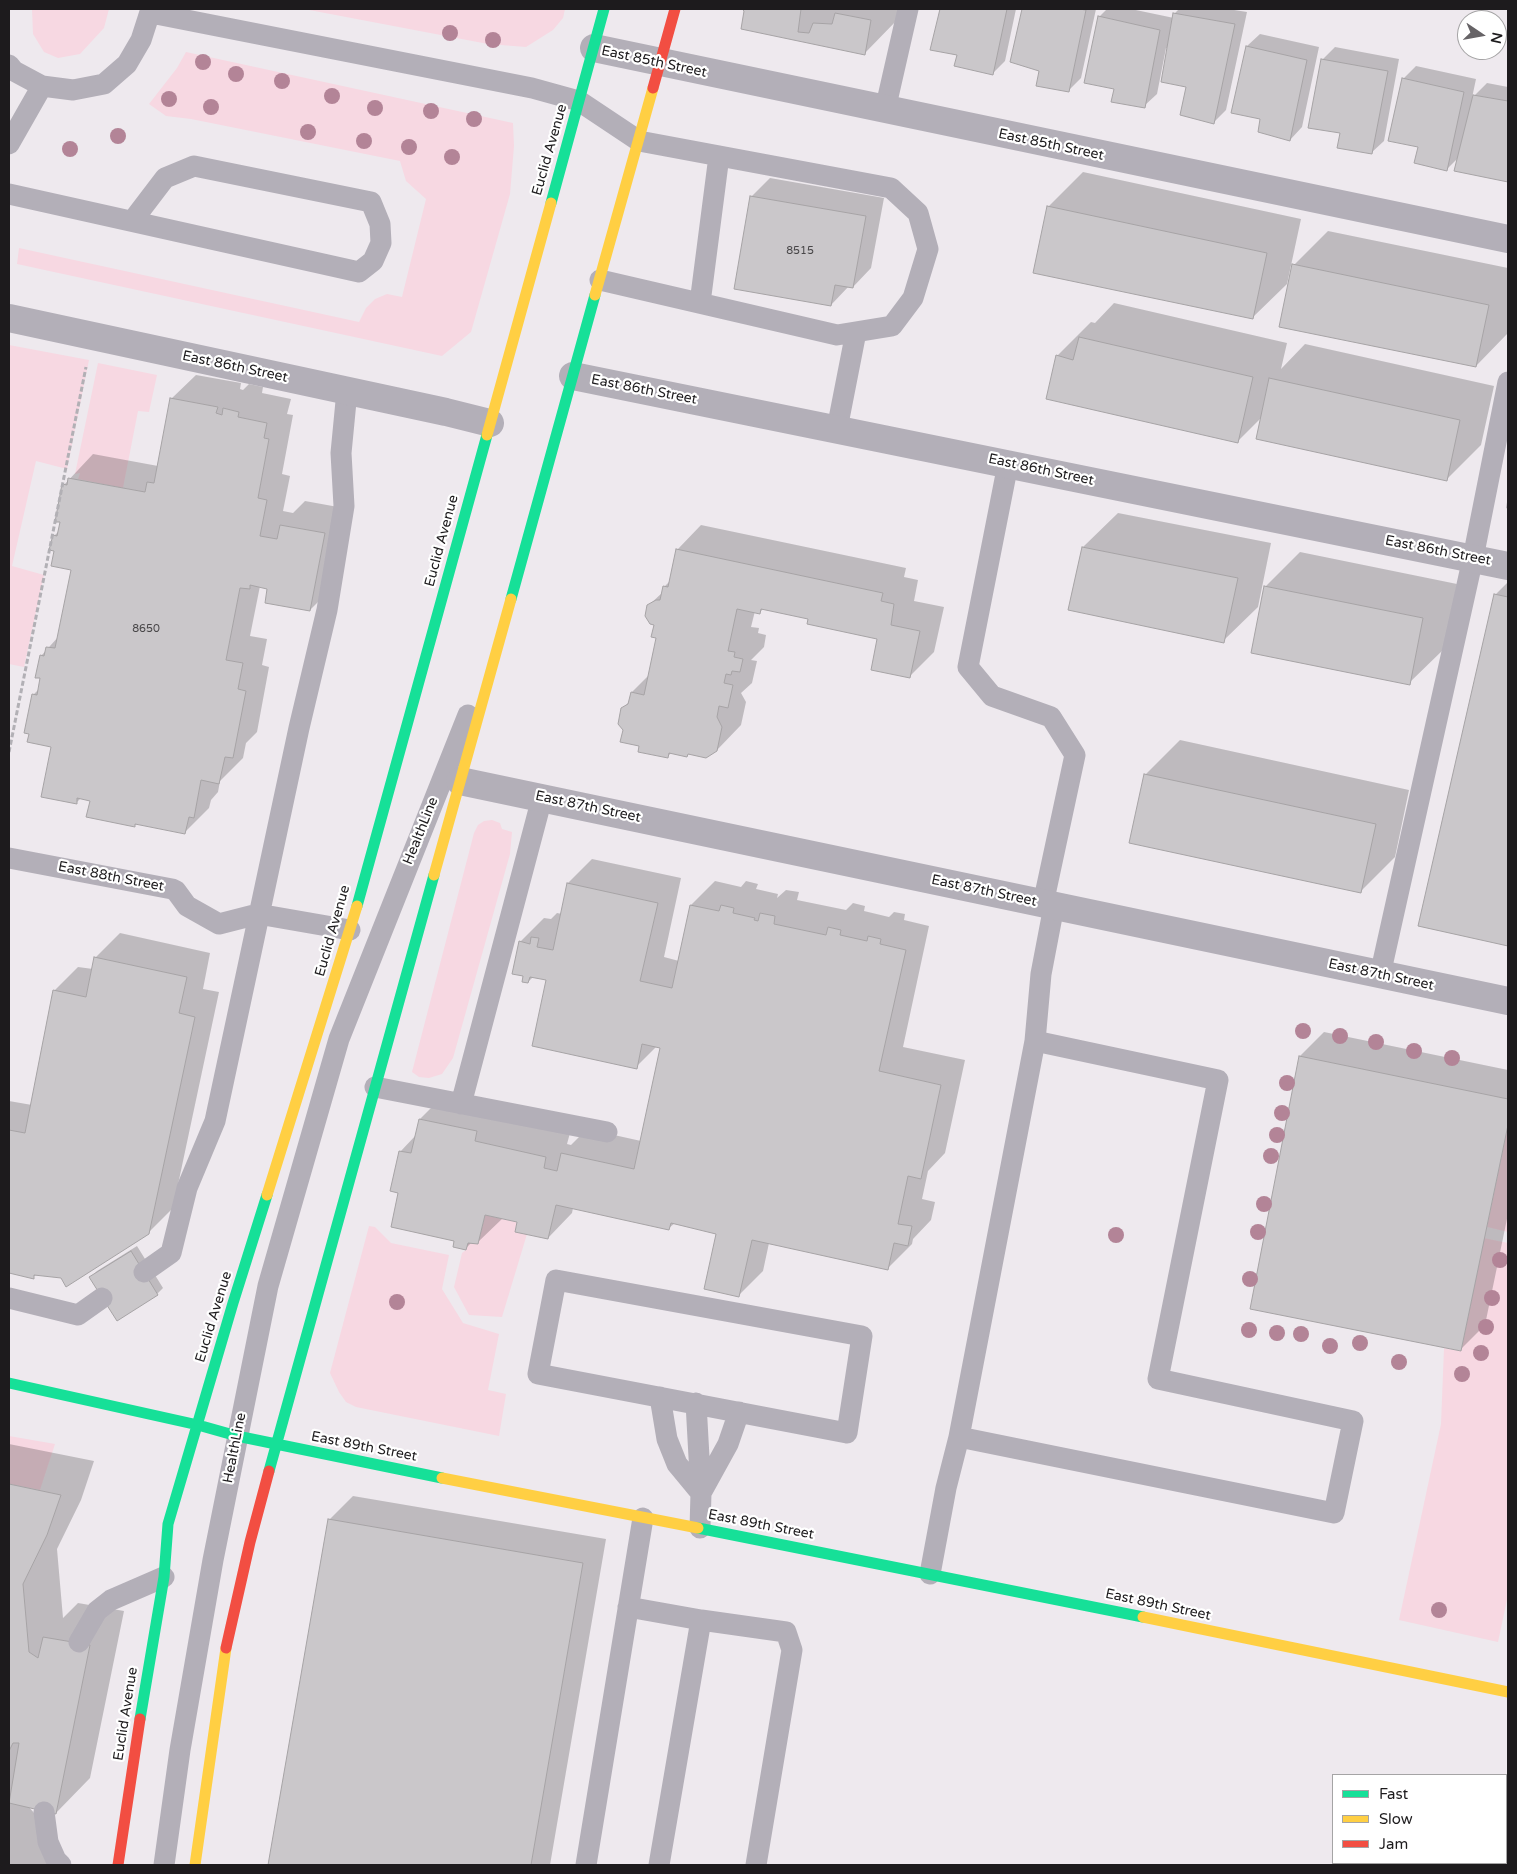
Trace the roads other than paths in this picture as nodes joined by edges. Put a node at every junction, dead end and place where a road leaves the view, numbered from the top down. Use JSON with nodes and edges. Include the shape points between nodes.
{"nodes":[{"id":1,"x":604,"y":9,"type":"edge"},
{"id":2,"x":676,"y":9,"type":"edge"},
{"id":3,"x":908,"y":9,"type":"edge"},
{"id":4,"x":151,"y":11,"type":"edge"},
{"id":5,"x":594,"y":48,"type":"junction"},
{"id":6,"x":660,"y":63,"type":"junction"},
{"id":7,"x":9,"y":65,"type":"edge"},
{"id":8,"x":42,"y":86,"type":"junction"},
{"id":9,"x":580,"y":101,"type":"junction"},
{"id":10,"x":885,"y":110,"type":"junction"},
{"id":11,"x":639,"y":141,"type":"junction"},
{"id":12,"x":9,"y":144,"type":"edge"},
{"id":13,"x":718,"y":156,"type":"junction"},
{"id":14,"x":9,"y":194,"type":"edge"},
{"id":15,"x":133,"y":220,"type":"junction"},
{"id":16,"x":1508,"y":239,"type":"edge"},
{"id":17,"x":600,"y":280,"type":"junction"},
{"id":18,"x":700,"y":303,"type":"junction"},
{"id":19,"x":9,"y":318,"type":"edge"},
{"id":20,"x":856,"y":332,"type":"junction"},
{"id":21,"x":573,"y":376,"type":"junction"},
{"id":22,"x":1508,"y":382,"type":"edge"},
{"id":23,"x":347,"y":391,"type":"junction"},
{"id":24,"x":490,"y":424,"type":"junction"},
{"id":25,"x":837,"y":429,"type":"junction"},
{"id":26,"x":1008,"y":464,"type":"junction"},
{"id":27,"x":1473,"y":558,"type":"junction"},
{"id":28,"x":1508,"y":566,"type":"edge"},
{"id":29,"x":504,"y":624,"type":"junction"},
{"id":30,"x":460,"y":781,"type":"junction"},
{"id":31,"x":542,"y":798,"type":"junction"},
{"id":32,"x":9,"y":858,"type":"edge"},
{"id":33,"x":1048,"y":905,"type":"junction"},
{"id":34,"x":258,"y":914,"type":"junction"},
{"id":35,"x":350,"y":930,"type":"junction"},
{"id":36,"x":1380,"y":975,"type":"junction"},
{"id":37,"x":334,"y":979,"type":"junction"},
{"id":38,"x":1508,"y":1000,"type":"edge"},
{"id":39,"x":339,"y":1039,"type":"junction"},
{"id":40,"x":1035,"y":1041,"type":"junction"},
{"id":41,"x":375,"y":1087,"type":"junction"},
{"id":42,"x":461,"y":1104,"type":"junction"},
{"id":43,"x":607,"y":1132,"type":"dead end"},
{"id":44,"x":144,"y":1272,"type":"dead end"},
{"id":45,"x":9,"y":1298,"type":"edge"},
{"id":46,"x":102,"y":1298,"type":"dead end"},
{"id":47,"x":9,"y":1384,"type":"edge"},
{"id":48,"x":660,"y":1396,"type":"junction"},
{"id":49,"x":696,"y":1403,"type":"junction"},
{"id":50,"x":739,"y":1412,"type":"junction"},
{"id":51,"x":198,"y":1425,"type":"junction"},
{"id":52,"x":237,"y":1436,"type":"junction"},
{"id":53,"x":959,"y":1437,"type":"junction"},
{"id":54,"x":276,"y":1444,"type":"junction"},
{"id":55,"x":701,"y":1493,"type":"junction"},
{"id":56,"x":643,"y":1518,"type":"junction"},
{"id":57,"x":700,"y":1528,"type":"junction"},
{"id":58,"x":930,"y":1574,"type":"junction"},
{"id":59,"x":164,"y":1576,"type":"junction"},
{"id":60,"x":628,"y":1608,"type":"junction"},
{"id":61,"x":701,"y":1620,"type":"junction"},
{"id":62,"x":79,"y":1642,"type":"dead end"},
{"id":63,"x":1508,"y":1692,"type":"edge"},
{"id":64,"x":44,"y":1812,"type":"dead end"},
{"id":65,"x":61,"y":1865,"type":"edge"},
{"id":66,"x":118,"y":1865,"type":"edge"},
{"id":67,"x":164,"y":1865,"type":"edge"},
{"id":68,"x":195,"y":1865,"type":"edge"},
{"id":69,"x":586,"y":1865,"type":"edge"},
{"id":70,"x":659,"y":1865,"type":"edge"},
{"id":71,"x":756,"y":1865,"type":"edge"}],
"edges":[{"from":1,"to":5,"type":"main road","name":"Euclid Avenue"},
{"from":2,"to":6,"type":"main road"},
{"from":3,"to":10,"type":"lane"},
{"from":4,"to":8,"type":"lane","via":[[141,40],[127,64],[104,84],[73,90]]},
{"from":4,"to":9,"type":"lane","via":[[532,88]]},
{"from":5,"to":6,"type":"street","name":"East 85th Street"},
{"from":5,"to":9,"type":"main road","name":"Euclid Avenue"},
{"from":6,"to":10,"type":"street","name":"East 85th Street"},
{"from":6,"to":11,"type":"main road"},
{"from":7,"to":8,"type":"lane"},
{"from":8,"to":12,"type":"lane"},
{"from":9,"to":11,"type":"lane"},
{"from":9,"to":24,"type":"main road","name":"Euclid Avenue"},
{"from":10,"to":16,"type":"street","name":"East 85th Street"},
{"from":11,"to":13,"type":"lane"},
{"from":11,"to":17,"type":"main road"},
{"from":13,"to":18,"type":"lane"},
{"from":13,"to":20,"type":"lane","via":[[892,188],[918,213],[928,248],[913,298],[892,326]]},
{"from":14,"to":15,"type":"lane"},
{"from":15,"to":15,"type":"lane","via":[[358,272],[373,261],[381,243],[380,224],[371,202],[194,166],[165,178]]},
{"from":17,"to":18,"type":"lane"},
{"from":17,"to":21,"type":"main road"},
{"from":18,"to":20,"type":"lane","via":[[836,335]]},
{"from":19,"to":23,"type":"street","name":"East 86th Street"},
{"from":20,"to":25,"type":"lane"},
{"from":21,"to":25,"type":"street","name":"East 86th Street"},
{"from":21,"to":29,"type":"main road"},
{"from":22,"to":27,"type":"lane"},
{"from":23,"to":24,"type":"street","name":"East 86th Street"},
{"from":23,"to":34,"type":"lane","via":[[341,453],[344,506],[338,546],[327,610]]},
{"from":24,"to":35,"type":"main road","name":"Euclid Avenue"},
{"from":25,"to":26,"type":"street","name":"East 86th Street"},
{"from":26,"to":27,"type":"street","name":"East 86th Street"},
{"from":26,"to":33,"type":"lane","via":[[968,667],[992,696],[1051,717],[1075,755]]},
{"from":27,"to":28,"type":"street","name":"East 86th Street"},
{"from":27,"to":36,"type":"lane"},
{"from":29,"to":30,"type":"main road"},
{"from":29,"to":39,"type":"lane","name":"HealthLine"},
{"from":30,"to":31,"type":"street","name":"East 87th Street"},
{"from":30,"to":41,"type":"main road"},
{"from":31,"to":33,"type":"street","name":"East 87th Street"},
{"from":31,"to":42,"type":"lane"},
{"from":32,"to":34,"type":"lane","name":"East 88th Street","via":[[172,889],[188,906],[219,924]]},
{"from":33,"to":36,"type":"street","name":"East 87th Street"},
{"from":33,"to":40,"type":"lane"},
{"from":34,"to":35,"type":"lane","name":"East 88th Street"},
{"from":34,"to":44,"type":"lane","via":[[215,1121],[187,1188],[171,1253]]},
{"from":35,"to":37,"type":"main road","name":"Euclid Avenue"},
{"from":36,"to":38,"type":"street","name":"East 87th Street"},
{"from":37,"to":39,"type":"lane","name":"HealthLine"},
{"from":37,"to":51,"type":"main road","name":"Euclid Avenue"},
{"from":39,"to":52,"type":"lane","name":"HealthLine","via":[[268,1286]]},
{"from":40,"to":53,"type":"lane"},
{"from":40,"to":53,"type":"lane","via":[[1218,1080],[1158,1379],[1353,1422],[1334,1513]]},
{"from":41,"to":42,"type":"lane"},
{"from":41,"to":54,"type":"main road"},
{"from":42,"to":43,"type":"lane"},
{"from":45,"to":46,"type":"lane","via":[[78,1315]]},
{"from":47,"to":51,"type":"main road","name":"East 89th Street"},
{"from":48,"to":49,"type":"lane"},
{"from":48,"to":50,"type":"lane","via":[[538,1374],[556,1280],[862,1336],[846,1432]]},
{"from":48,"to":55,"type":"lane","via":[[667,1440],[677,1464]]},
{"from":49,"to":50,"type":"lane"},
{"from":49,"to":55,"type":"lane"},
{"from":50,"to":55,"type":"lane","via":[[728,1444]]},
{"from":51,"to":52,"type":"main road","name":"East 89th Street"},
{"from":51,"to":59,"type":"main road","name":"Euclid Avenue","via":[[168,1524]]},
{"from":52,"to":54,"type":"main road","name":"East 89th Street"},
{"from":52,"to":67,"type":"lane","name":"HealthLine","via":[[213,1560]]},
{"from":53,"to":58,"type":"lane"},
{"from":54,"to":56,"type":"main road","name":"East 89th Street"},
{"from":54,"to":68,"type":"main road","via":[[223,1664]]},
{"from":55,"to":57,"type":"lane"},
{"from":56,"to":57,"type":"main road","name":"East 89th Street"},
{"from":56,"to":60,"type":"lane"},
{"from":57,"to":58,"type":"main road","name":"East 89th Street"},
{"from":58,"to":63,"type":"main road","name":"East 89th Street"},
{"from":59,"to":62,"type":"lane","via":[[111,1600],[97,1611]]},
{"from":59,"to":66,"type":"main road","name":"Euclid Avenue"},
{"from":60,"to":61,"type":"lane"},
{"from":60,"to":69,"type":"lane"},
{"from":61,"to":70,"type":"lane"},
{"from":61,"to":71,"type":"lane","via":[[786,1632],[792,1650]]},
{"from":64,"to":65,"type":"lane","via":[[48,1842]]}]}
